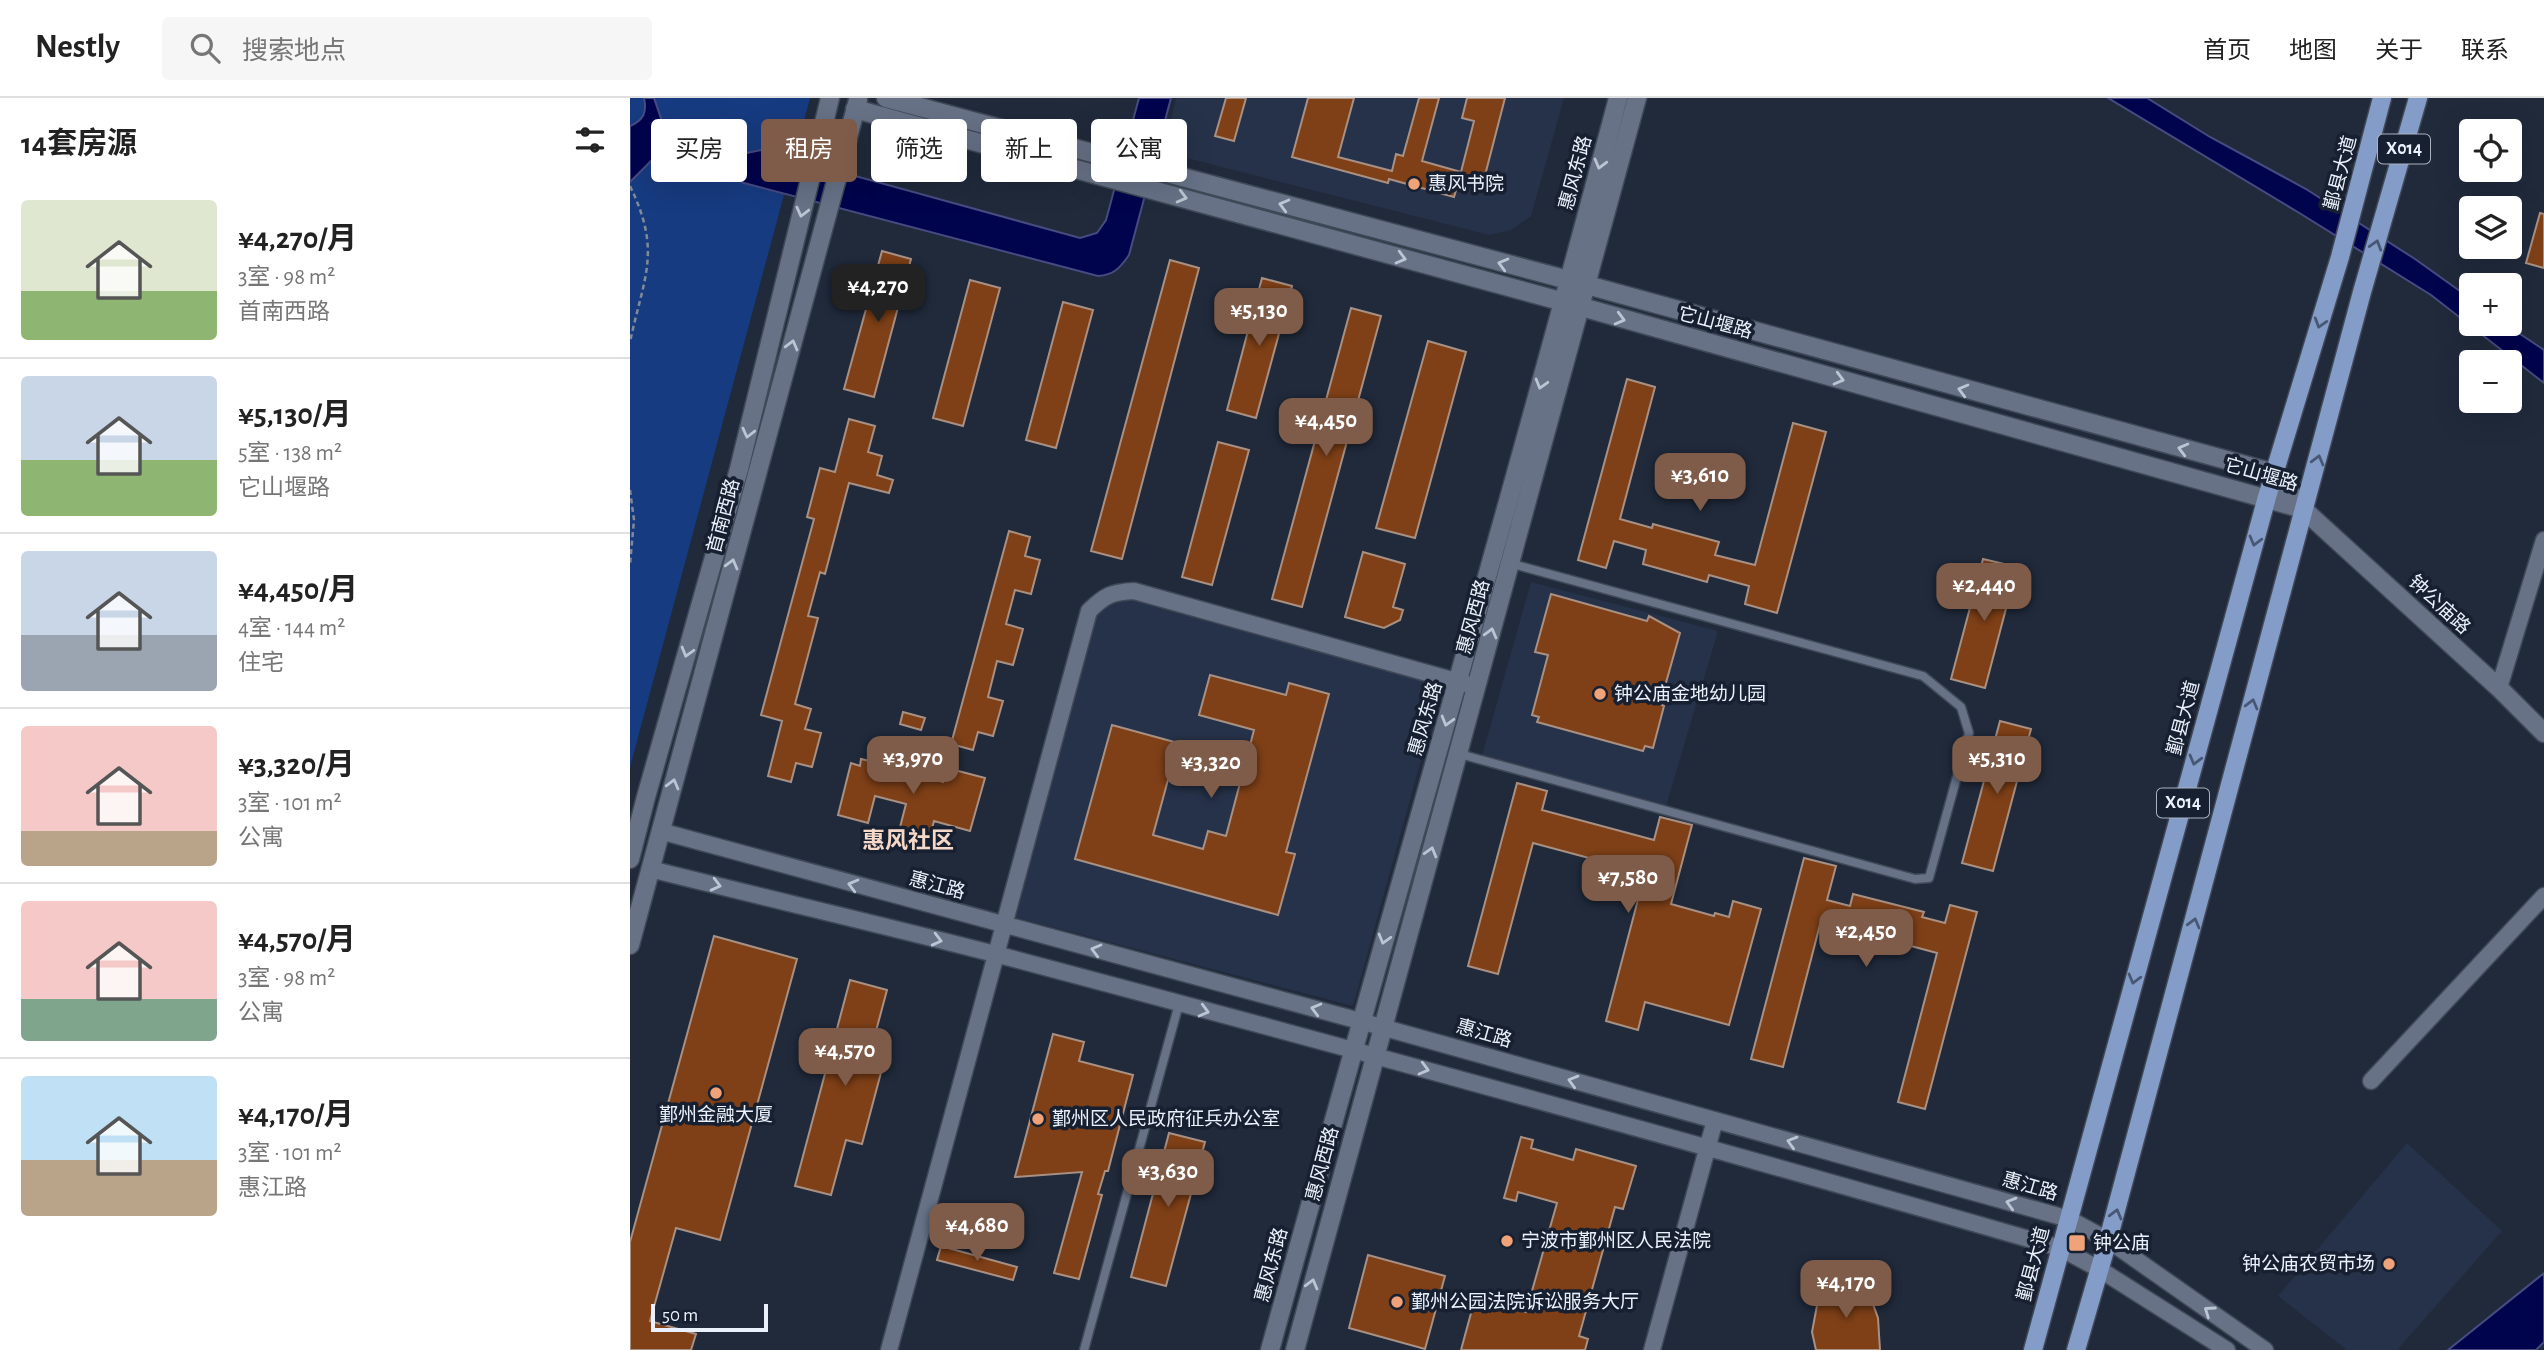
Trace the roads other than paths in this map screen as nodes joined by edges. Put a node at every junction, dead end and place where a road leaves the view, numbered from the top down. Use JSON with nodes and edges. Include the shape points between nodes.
{"nodes":[{"id":1,"x":830,"y":98,"type":"edge"},
{"id":2,"x":886,"y":98,"type":"edge"},
{"id":3,"x":1618,"y":98,"type":"edge"},
{"id":4,"x":1637,"y":98,"type":"edge"},
{"id":5,"x":2382,"y":98,"type":"edge"},
{"id":6,"x":2418,"y":98,"type":"edge"},
{"id":7,"x":857,"y":104,"type":"edge"},
{"id":8,"x":1578,"y":284,"type":"junction"},
{"id":9,"x":1572,"y":305,"type":"junction"},
{"id":10,"x":2274,"y":473,"type":"junction"},
{"id":11,"x":2267,"y":497,"type":"junction"},
{"id":12,"x":2304,"y":510,"type":"junction"},
{"id":13,"x":2544,"y":540,"type":"edge"},
{"id":14,"x":1493,"y":559,"type":"junction"},
{"id":15,"x":1511,"y":563,"type":"junction"},
{"id":16,"x":1458,"y":682,"type":"junction"},
{"id":17,"x":1477,"y":686,"type":"junction"},
{"id":18,"x":2499,"y":688,"type":"junction"},
{"id":19,"x":2544,"y":733,"type":"edge"},
{"id":20,"x":1439,"y":748,"type":"junction"},
{"id":21,"x":1458,"y":753,"type":"junction"},
{"id":22,"x":660,"y":831,"type":"junction"},
{"id":23,"x":630,"y":859,"type":"edge"},
{"id":24,"x":650,"y":869,"type":"junction"},
{"id":25,"x":2544,"y":896,"type":"edge"},
{"id":26,"x":1004,"y":926,"type":"junction"},
{"id":27,"x":630,"y":945,"type":"edge"},
{"id":28,"x":996,"y":955,"type":"junction"},
{"id":29,"x":1179,"y":1004,"type":"junction"},
{"id":30,"x":1360,"y":1021,"type":"junction"},
{"id":31,"x":1382,"y":1027,"type":"junction"},
{"id":32,"x":1353,"y":1050,"type":"junction"},
{"id":33,"x":1374,"y":1056,"type":"junction"},
{"id":34,"x":2371,"y":1081,"type":"dead end"},
{"id":35,"x":1714,"y":1120,"type":"junction"},
{"id":36,"x":1707,"y":1146,"type":"junction"},
{"id":37,"x":2068,"y":1219,"type":"junction"},
{"id":38,"x":2108,"y":1240,"type":"junction"},
{"id":39,"x":2060,"y":1248,"type":"junction"},
{"id":40,"x":2099,"y":1269,"type":"junction"},
{"id":41,"x":889,"y":1350,"type":"edge"},
{"id":42,"x":1084,"y":1350,"type":"edge"},
{"id":43,"x":1270,"y":1350,"type":"edge"},
{"id":44,"x":1295,"y":1350,"type":"edge"},
{"id":45,"x":1652,"y":1350,"type":"edge"},
{"id":46,"x":2033,"y":1350,"type":"edge"},
{"id":47,"x":2076,"y":1350,"type":"edge"},
{"id":48,"x":2227,"y":1350,"type":"edge"},
{"id":49,"x":2265,"y":1350,"type":"edge"}],
"edges":[{"from":1,"to":23,"type":"street","name":"首南西路","one_way":true,"via":[[739,469]]},
{"from":8,"to":2,"type":"street","name":"它山堰路","one_way":true},
{"from":3,"to":8,"type":"street","name":"惠风东路","one_way":true},
{"from":4,"to":8,"type":"street"},
{"from":5,"to":10,"type":"main road","name":"鄞县大道","number":"X014","one_way":true,"via":[[2340,257]]},
{"from":12,"to":6,"type":"main road","number":"X014","one_way":true},
{"from":7,"to":9,"type":"street","name":"它山堰路","one_way":true},
{"from":22,"to":7,"type":"street","name":"首南西路","one_way":true},
{"from":8,"to":9,"type":"street","name":"惠风东路"},
{"from":10,"to":8,"type":"street","name":"它山堰路","one_way":true},
{"from":9,"to":11,"type":"street","name":"它山堰路","one_way":true},
{"from":9,"to":14,"type":"street","name":"惠风东路","one_way":true},
{"from":9,"to":15,"type":"street","name":"惠风西路"},
{"from":10,"to":11,"type":"main road","name":"鄞县大道","number":"X014"},
{"from":10,"to":12,"type":"street","name":"它山堰路"},
{"from":11,"to":12,"type":"street","name":"它山堰路"},
{"from":11,"to":37,"type":"main road","name":"鄞县大道","number":"X014","one_way":true},
{"from":12,"to":18,"type":"street","name":"钟公庙路"},
{"from":38,"to":12,"type":"main road","number":"X014","one_way":true},
{"from":13,"to":18,"type":"street"},
{"from":14,"to":15,"type":"lane"},
{"from":14,"to":16,"type":"street","name":"惠风东路"},
{"from":17,"to":15,"type":"street","name":"惠风西路","one_way":true},
{"from":15,"to":21,"type":"lane","via":[[1923,676],[1961,707],[1969,733],[1940,839],[1929,878],[1915,879]]},
{"from":16,"to":17,"type":"street"},
{"from":16,"to":20,"type":"street","name":"惠风东路","one_way":true},
{"from":16,"to":26,"type":"street","via":[[1152,594],[1114,592],[1089,611]]},
{"from":17,"to":21,"type":"street","name":"惠风西路"},
{"from":18,"to":19,"type":"street","name":"钟公庙路"},
{"from":20,"to":21,"type":"lane"},
{"from":20,"to":30,"type":"street","name":"惠风东路","one_way":true},
{"from":31,"to":21,"type":"street","name":"惠风西路","one_way":true},
{"from":22,"to":24,"type":"street","name":"首南西路"},
{"from":26,"to":22,"type":"street","name":"惠江路","one_way":true},
{"from":24,"to":27,"type":"street","name":"首南西路"},
{"from":24,"to":28,"type":"street","one_way":true},
{"from":25,"to":34,"type":"street"},
{"from":26,"to":28,"type":"street"},
{"from":30,"to":26,"type":"street","name":"惠江路","one_way":true},
{"from":28,"to":29,"type":"street"},
{"from":28,"to":41,"type":"street"},
{"from":29,"to":32,"type":"street","one_way":true},
{"from":29,"to":42,"type":"lane"},
{"from":30,"to":31,"type":"street","name":"惠江路"},
{"from":30,"to":32,"type":"street","name":"惠风东路"},
{"from":31,"to":33,"type":"street","name":"惠风西路"},
{"from":35,"to":31,"type":"street","name":"惠江路","one_way":true},
{"from":32,"to":33,"type":"street"},
{"from":32,"to":43,"type":"street","name":"惠风东路"},
{"from":33,"to":36,"type":"street","one_way":true},
{"from":44,"to":33,"type":"street","name":"惠风西路","one_way":true},
{"from":35,"to":36,"type":"street"},
{"from":37,"to":35,"type":"street","name":"惠江路","one_way":true},
{"from":36,"to":39,"type":"street"},
{"from":36,"to":45,"type":"street"},
{"from":37,"to":38,"type":"street","name":"惠江路"},
{"from":37,"to":39,"type":"main road","name":"鄞县大道","number":"X014"},
{"from":38,"to":40,"type":"main road","number":"X014"},
{"from":49,"to":38,"type":"street","name":"惠江路","one_way":true},
{"from":39,"to":40,"type":"street"},
{"from":39,"to":46,"type":"main road","name":"鄞县大道","number":"X014"},
{"from":40,"to":47,"type":"main road","number":"X014"},
{"from":40,"to":48,"type":"street"}]}
